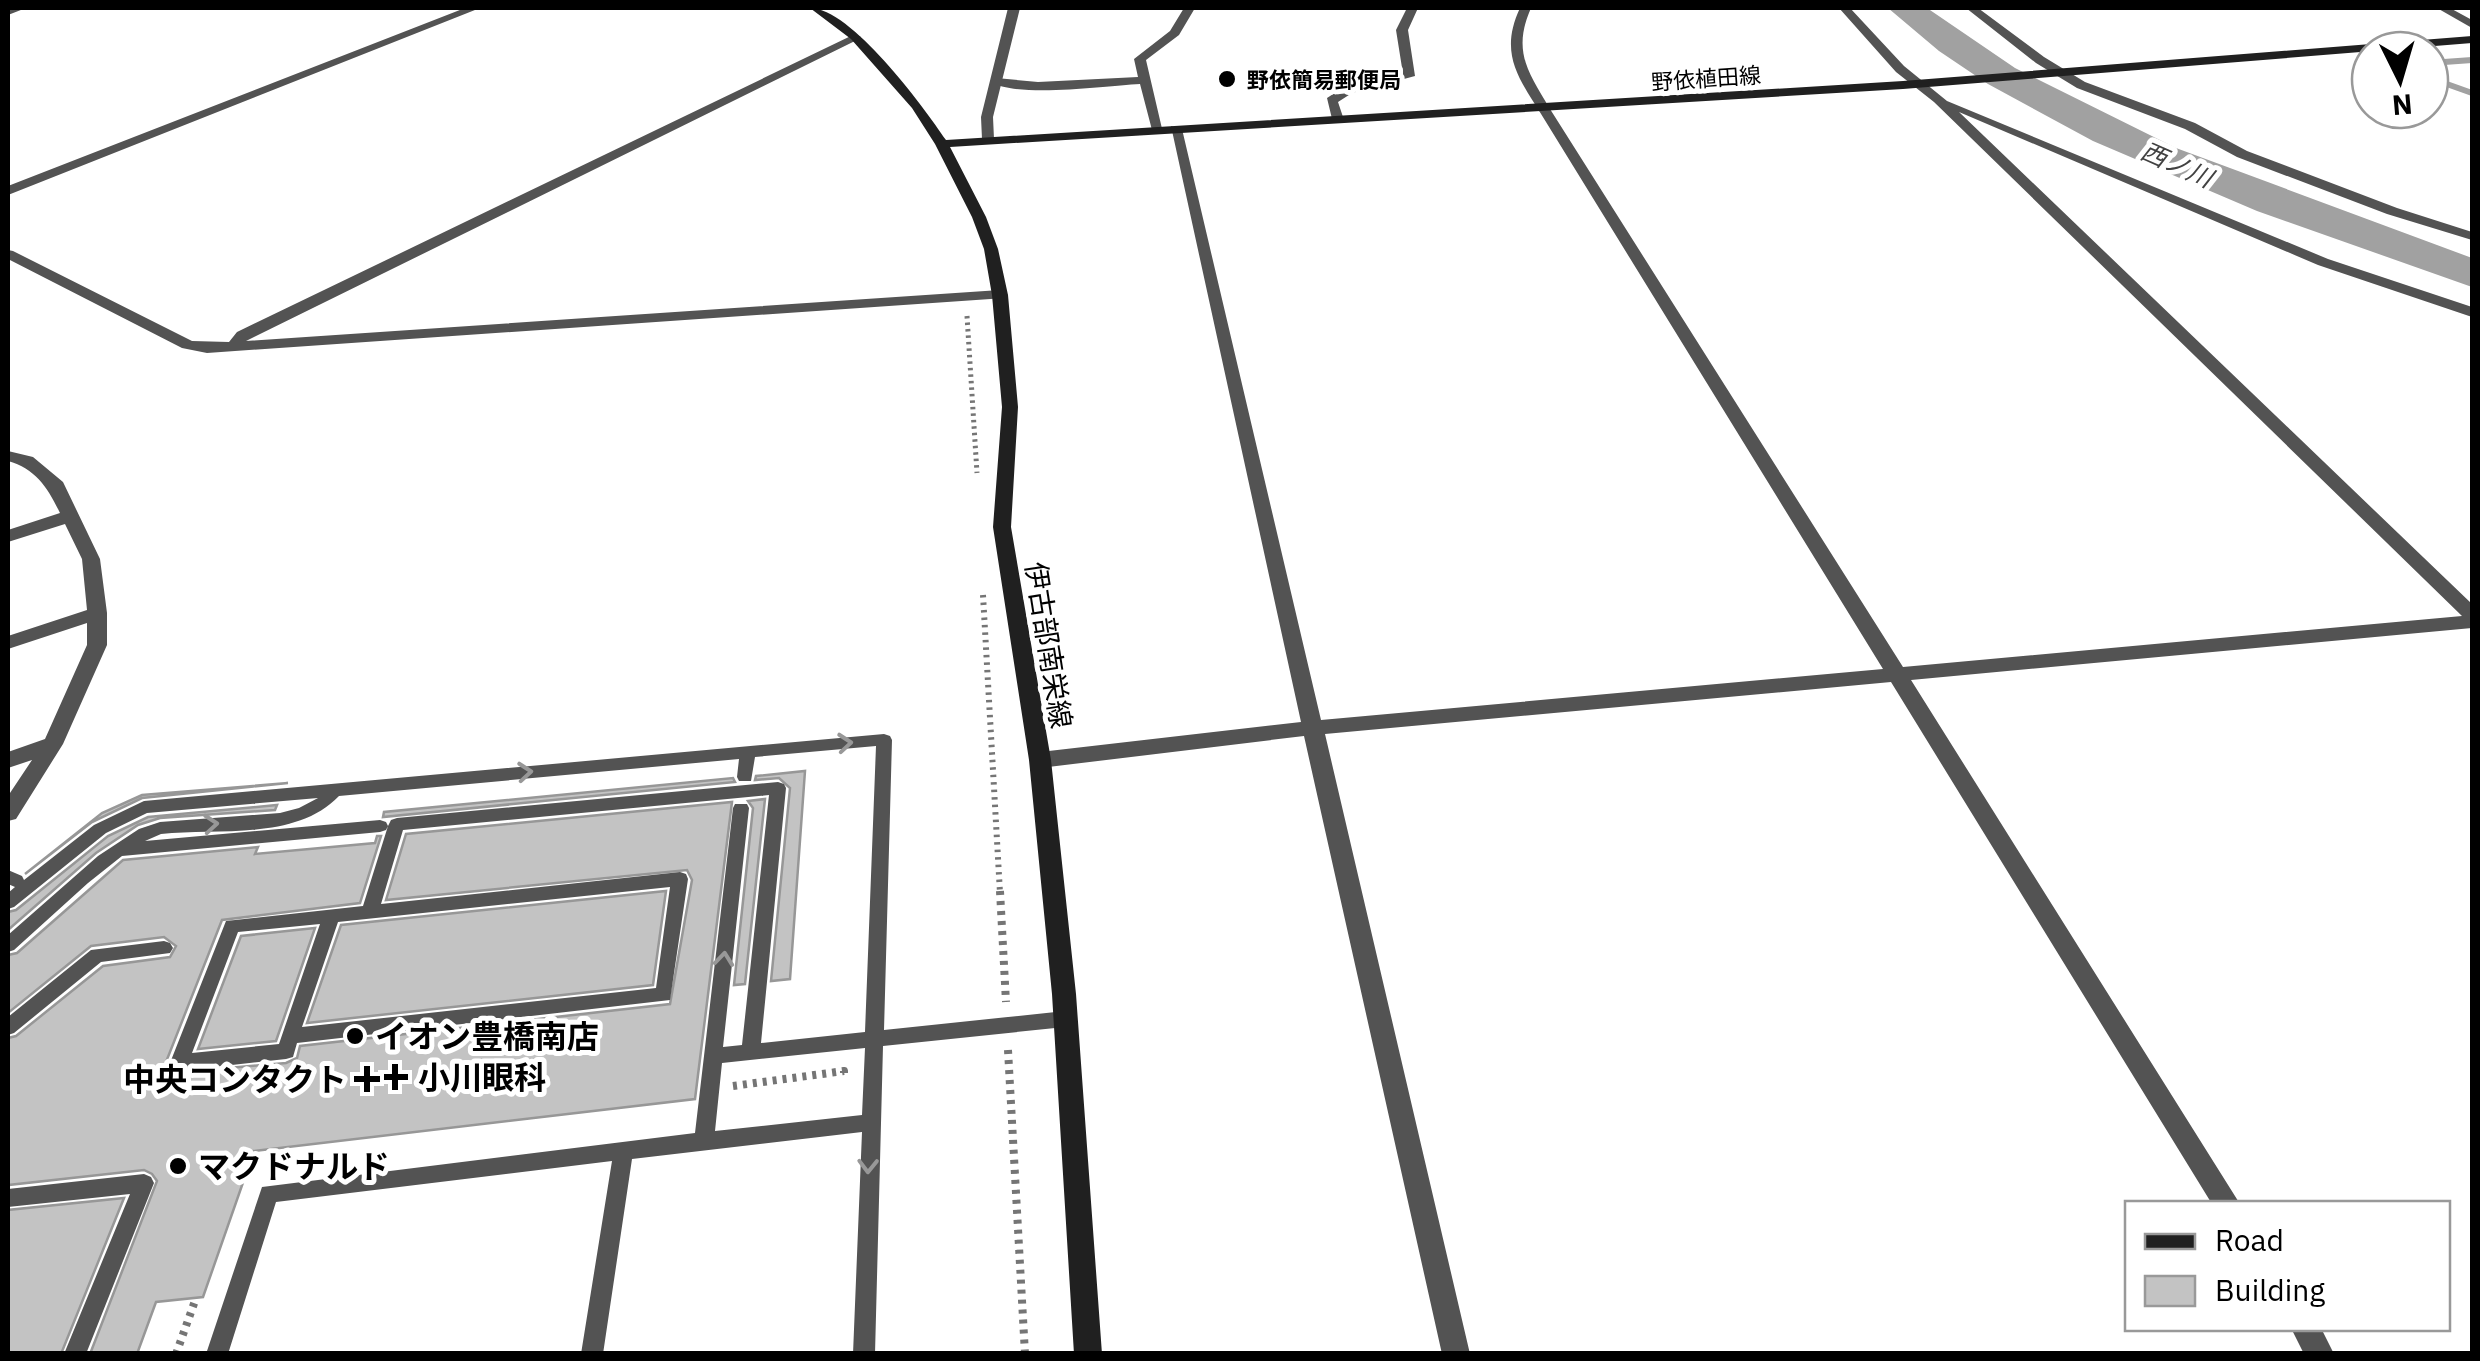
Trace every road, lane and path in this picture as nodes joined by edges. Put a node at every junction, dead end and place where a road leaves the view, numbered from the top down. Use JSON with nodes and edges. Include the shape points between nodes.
{"nodes":[{"id":1,"x":20,"y":8,"type":"edge"},
{"id":2,"x":474,"y":8,"type":"edge"},
{"id":3,"x":815,"y":8,"type":"edge"},
{"id":4,"x":1014,"y":8,"type":"edge"},
{"id":5,"x":1190,"y":8,"type":"edge"},
{"id":6,"x":1412,"y":8,"type":"edge"},
{"id":7,"x":1525,"y":8,"type":"edge"},
{"id":8,"x":1844,"y":8,"type":"edge"},
{"id":9,"x":1972,"y":8,"type":"edge"},
{"id":10,"x":2443,"y":8,"type":"edge"},
{"id":11,"x":8,"y":12,"type":"edge"},
{"id":12,"x":2472,"y":25,"type":"edge"},
{"id":13,"x":854,"y":36,"type":"junction"},
{"id":14,"x":2472,"y":40,"type":"edge"},
{"id":15,"x":1145,"y":80,"type":"junction"},
{"id":16,"x":996,"y":82,"type":"junction"},
{"id":17,"x":1938,"y":99,"type":"junction"},
{"id":18,"x":1544,"y":108,"type":"junction"},
{"id":19,"x":1338,"y":120,"type":"junction"},
{"id":20,"x":1167,"y":130,"type":"junction"},
{"id":21,"x":988,"y":139,"type":"junction"},
{"id":22,"x":942,"y":144,"type":"junction"},
{"id":23,"x":8,"y":191,"type":"edge"},
{"id":24,"x":2472,"y":236,"type":"edge"},
{"id":25,"x":8,"y":254,"type":"edge"},
{"id":26,"x":1000,"y":295,"type":"junction"},
{"id":27,"x":966,"y":305,"type":"dead end"},
{"id":28,"x":2472,"y":312,"type":"edge"},
{"id":29,"x":234,"y":346,"type":"junction"},
{"id":30,"x":8,"y":456,"type":"edge"},
{"id":31,"x":977,"y":480,"type":"dead end"},
{"id":32,"x":70,"y":516,"type":"junction"},
{"id":33,"x":8,"y":536,"type":"edge"},
{"id":34,"x":982,"y":577,"type":"dead end"},
{"id":35,"x":97,"y":613,"type":"junction"},
{"id":36,"x":2472,"y":618,"type":"edge"},
{"id":37,"x":8,"y":643,"type":"edge"},
{"id":38,"x":1898,"y":677,"type":"junction"},
{"id":39,"x":1313,"y":728,"type":"junction"},
{"id":40,"x":52,"y":744,"type":"junction"},
{"id":41,"x":748,"y":752,"type":"junction"},
{"id":42,"x":8,"y":760,"type":"edge"},
{"id":43,"x":1040,"y":760,"type":"junction"},
{"id":44,"x":745,"y":776,"type":"dead end"},
{"id":45,"x":336,"y":790,"type":"junction"},
{"id":46,"x":741,"y":808,"type":"dead end"},
{"id":47,"x":8,"y":813,"type":"edge"},
{"id":48,"x":380,"y":826,"type":"dead end"},
{"id":49,"x":120,"y":850,"type":"junction"},
{"id":50,"x":8,"y":902,"type":"edge"},
{"id":51,"x":370,"y":912,"type":"junction"},
{"id":52,"x":331,"y":916,"type":"junction"},
{"id":53,"x":8,"y":945,"type":"edge"},
{"id":54,"x":164,"y":948,"type":"dead end"},
{"id":55,"x":1065,"y":1019,"type":"junction"},
{"id":56,"x":1007,"y":1025,"type":"junction"},
{"id":57,"x":8,"y":1027,"type":"edge"},
{"id":58,"x":290,"y":1036,"type":"junction"},
{"id":59,"x":872,"y":1040,"type":"junction"},
{"id":60,"x":751,"y":1052,"type":"junction"},
{"id":61,"x":713,"y":1056,"type":"junction"},
{"id":62,"x":869,"y":1123,"type":"junction"},
{"id":63,"x":704,"y":1141,"type":"junction"},
{"id":64,"x":624,"y":1152,"type":"junction"},
{"id":65,"x":8,"y":1198,"type":"edge"},
{"id":66,"x":2225,"y":1201,"type":"edge"},
{"id":67,"x":196,"y":1298,"type":"dead end"},
{"id":68,"x":2307,"y":1331,"type":"edge"},
{"id":69,"x":75,"y":1354,"type":"edge"},
{"id":70,"x":176,"y":1354,"type":"edge"},
{"id":71,"x":217,"y":1354,"type":"edge"},
{"id":72,"x":592,"y":1354,"type":"edge"},
{"id":73,"x":864,"y":1354,"type":"edge"},
{"id":74,"x":1025,"y":1354,"type":"edge"},
{"id":75,"x":1088,"y":1354,"type":"edge"},
{"id":76,"x":1456,"y":1354,"type":"edge"},
{"id":77,"x":2320,"y":1354,"type":"edge"}],
"edges":[{"from":1,"to":11,"type":"street"},
{"from":2,"to":23,"type":"street"},
{"from":3,"to":13,"type":"main road","name":"伊古部南栄線"},
{"from":4,"to":16,"type":"street"},
{"from":5,"to":15,"type":"street","via":[[1176,33],[1140,58]]},
{"from":6,"to":19,"type":"street","via":[[1402,30],[1408,76],[1348,90],[1331,101]]},
{"from":7,"to":18,"type":"street","via":[[1514,44],[1520,74]]},
{"from":8,"to":17,"type":"street"},
{"from":9,"to":24,"type":"street","via":[[2081,85],[2190,126],[2242,154]]},
{"from":10,"to":12,"type":"street"},
{"from":13,"to":22,"type":"main road","name":"伊古部南栄線","via":[[918,106]]},
{"from":13,"to":29,"type":"street","via":[[242,335]]},
{"from":14,"to":18,"type":"main road","name":"野依植田線"},
{"from":15,"to":16,"type":"street"},
{"from":15,"to":20,"type":"street"},
{"from":16,"to":21,"type":"street"},
{"from":17,"to":28,"type":"street","via":[[2324,262]]},
{"from":17,"to":36,"type":"street"},
{"from":18,"to":19,"type":"main road","name":"野依植田線"},
{"from":18,"to":38,"type":"street"},
{"from":19,"to":20,"type":"main road","name":"野依植田線"},
{"from":20,"to":21,"type":"main road","name":"野依植田線"},
{"from":20,"to":39,"type":"street"},
{"from":21,"to":22,"type":"main road","name":"野依植田線"},
{"from":22,"to":26,"type":"main road","name":"伊古部南栄線","via":[[991,250]]},
{"from":25,"to":29,"type":"street","via":[[188,344]]},
{"from":26,"to":29,"type":"street"},
{"from":26,"to":43,"type":"main road","name":"伊古部南栄線","via":[[1010,407],[1002,527]]},
{"from":27,"to":31,"type":"path"},
{"from":30,"to":32,"type":"street","via":[[54,482]]},
{"from":32,"to":33,"type":"street"},
{"from":32,"to":35,"type":"street","via":[[91,559]]},
{"from":34,"to":56,"type":"path"},
{"from":35,"to":37,"type":"street"},
{"from":35,"to":40,"type":"street","via":[[96,644]]},
{"from":36,"to":38,"type":"street"},
{"from":38,"to":39,"type":"street"},
{"from":38,"to":66,"type":"street"},
{"from":39,"to":43,"type":"street"},
{"from":39,"to":76,"type":"street"},
{"from":40,"to":42,"type":"street"},
{"from":40,"to":47,"type":"street"},
{"from":41,"to":44,"type":"lane"},
{"from":45,"to":41,"type":"lane","one_way":true},
{"from":41,"to":59,"type":"lane","one_way":true,"via":[[884,740]]},
{"from":43,"to":55,"type":"main road","name":"伊古部南栄線"},
{"from":49,"to":45,"type":"lane","one_way":true,"via":[[160,828],[318,810]]},
{"from":45,"to":50,"type":"lane","via":[[144,807],[100,829]]},
{"from":61,"to":46,"type":"lane","one_way":true},
{"from":48,"to":49,"type":"lane"},
{"from":49,"to":53,"type":"lane","via":[[47,900]]},
{"from":51,"to":52,"type":"lane"},
{"from":51,"to":58,"type":"lane","via":[[680,879],[664,995]]},
{"from":51,"to":60,"type":"lane","via":[[397,824],[778,788]]},
{"from":52,"to":58,"type":"lane"},
{"from":52,"to":58,"type":"lane","via":[[232,926],[178,1063],[286,1051]]},
{"from":54,"to":57,"type":"lane","via":[[96,955]]},
{"from":55,"to":56,"type":"lane"},
{"from":55,"to":75,"type":"main road","name":"伊古部南栄線"},
{"from":56,"to":59,"type":"lane"},
{"from":56,"to":74,"type":"path"},
{"from":59,"to":60,"type":"lane"},
{"from":59,"to":62,"type":"lane"},
{"from":60,"to":61,"type":"lane"},
{"from":61,"to":63,"type":"lane"},
{"from":62,"to":63,"type":"lane"},
{"from":62,"to":73,"type":"lane","one_way":true},
{"from":63,"to":64,"type":"lane"},
{"from":64,"to":71,"type":"lane","via":[[269,1194]]},
{"from":64,"to":72,"type":"lane"},
{"from":65,"to":69,"type":"lane","via":[[144,1182]]},
{"from":67,"to":70,"type":"path"},
{"from":68,"to":77,"type":"street"}]}
